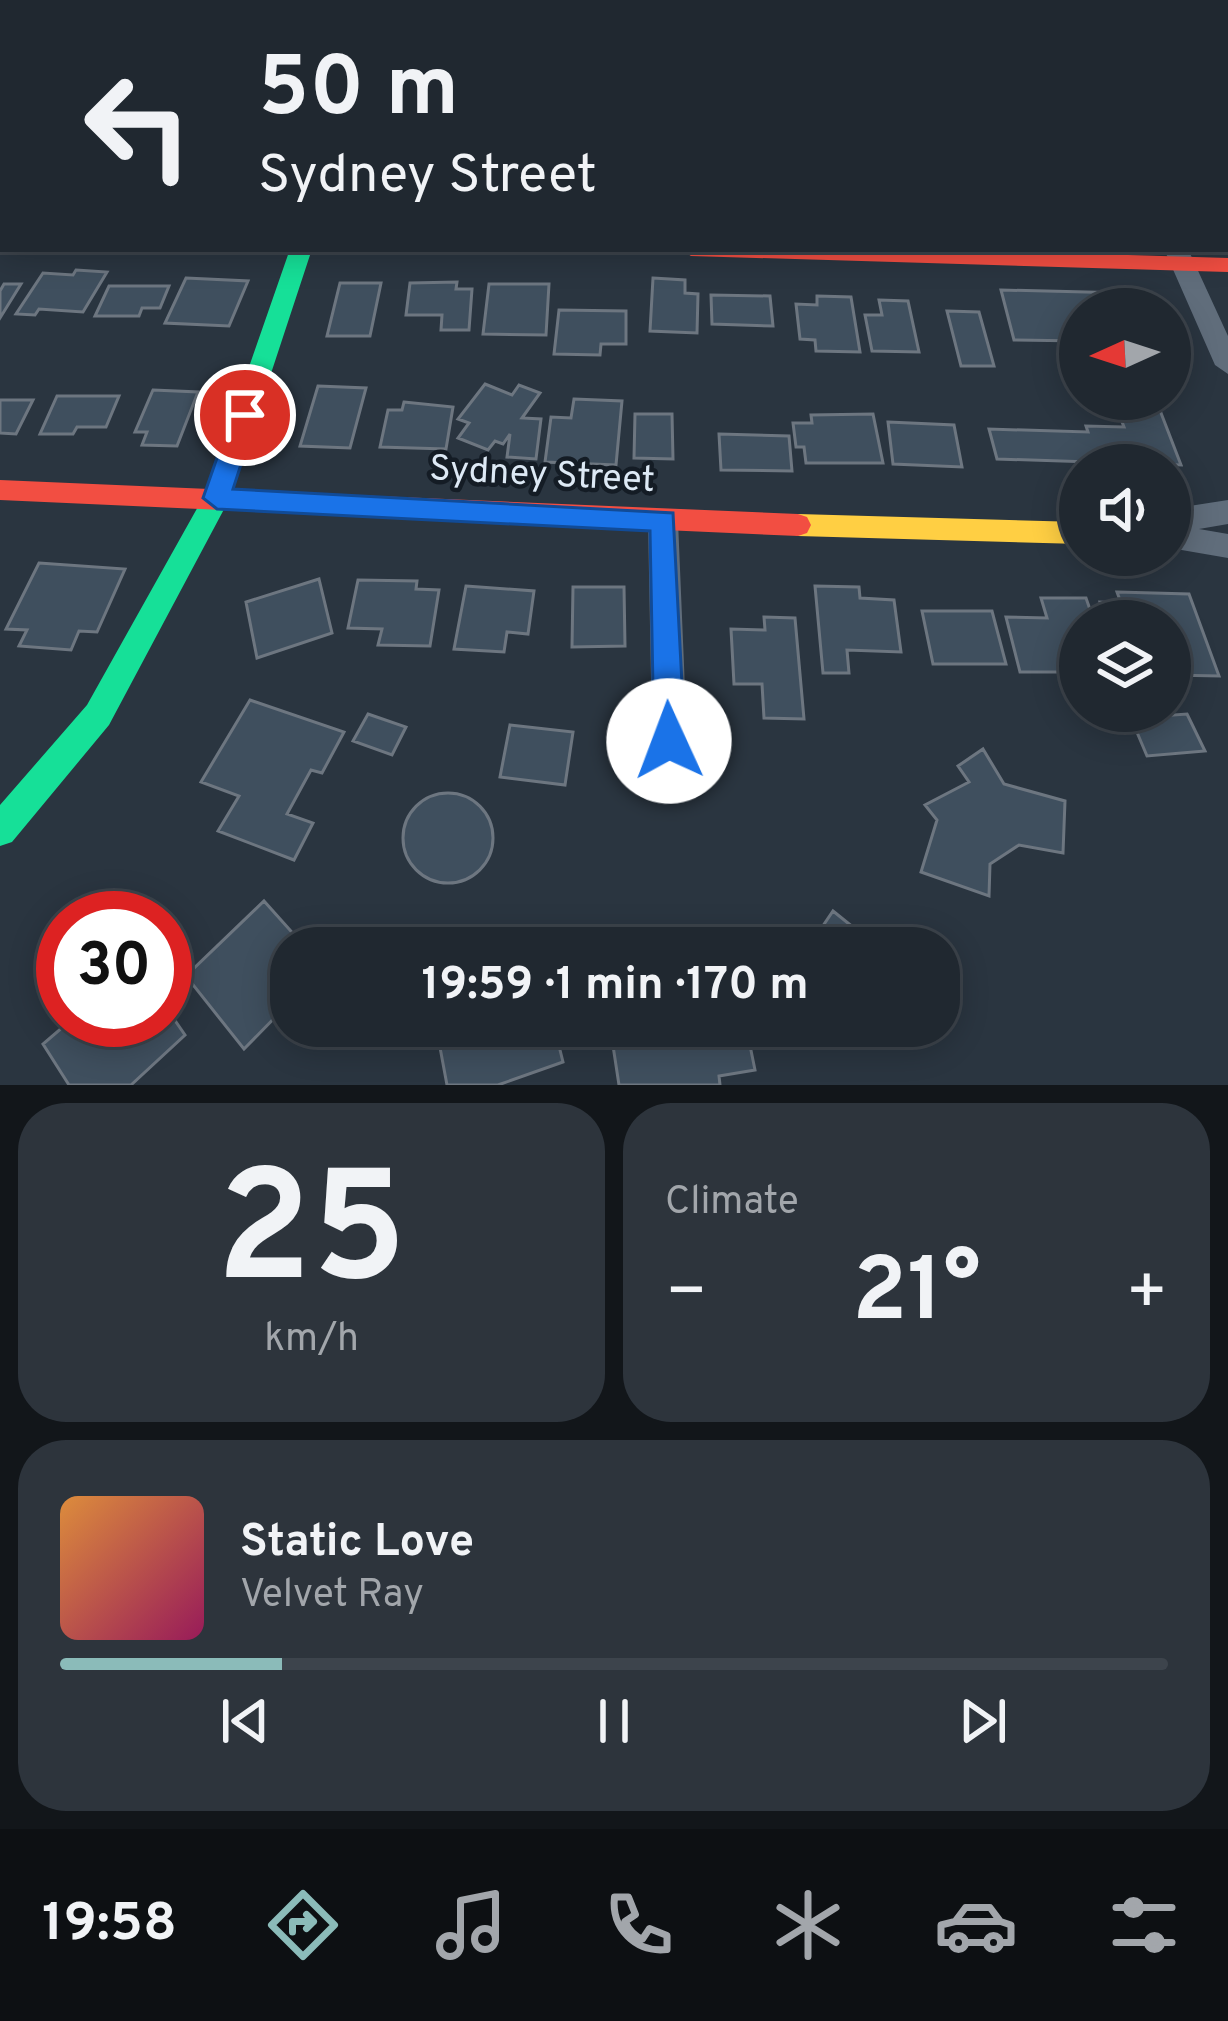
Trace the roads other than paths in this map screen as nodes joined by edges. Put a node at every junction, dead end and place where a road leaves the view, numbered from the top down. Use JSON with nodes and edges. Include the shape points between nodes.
{"nodes":[{"id":1,"x":300,"y":252,"type":"edge"},
{"id":2,"x":900,"y":252,"type":"edge"},
{"id":3,"x":1179,"y":256,"type":"edge"},
{"id":4,"x":1228,"y":265,"type":"edge"},
{"id":5,"x":1228,"y":365,"type":"edge"},
{"id":6,"x":0,"y":490,"type":"edge"},
{"id":7,"x":217,"y":498,"type":"junction"},
{"id":8,"x":1228,"y":512,"type":"edge"},
{"id":9,"x":663,"y":521,"type":"junction"},
{"id":10,"x":1191,"y":525,"type":"edge"},
{"id":11,"x":1228,"y":528,"type":"edge"},
{"id":12,"x":1191,"y":530,"type":"edge"},
{"id":13,"x":1059,"y":532,"type":"edge"},
{"id":14,"x":1191,"y":536,"type":"edge"},
{"id":15,"x":1228,"y":546,"type":"edge"},
{"id":16,"x":670,"y":784,"type":"dead end"},
{"id":17,"x":0,"y":830,"type":"edge"}],
"edges":[{"from":1,"to":7,"type":"street"},
{"from":2,"to":3,"type":"street"},
{"from":3,"to":4,"type":"street"},
{"from":3,"to":5,"type":"street"},
{"from":6,"to":7,"type":"street","name":"Sydney Street"},
{"from":7,"to":9,"type":"street","name":"Sydney Street"},
{"from":7,"to":17,"type":"street","via":[[98,715]]},
{"from":8,"to":10,"type":"street"},
{"from":9,"to":13,"type":"street","name":"Sydney Street"},
{"from":9,"to":16,"type":"street"},
{"from":11,"to":12,"type":"street"},
{"from":14,"to":15,"type":"street"}]}
